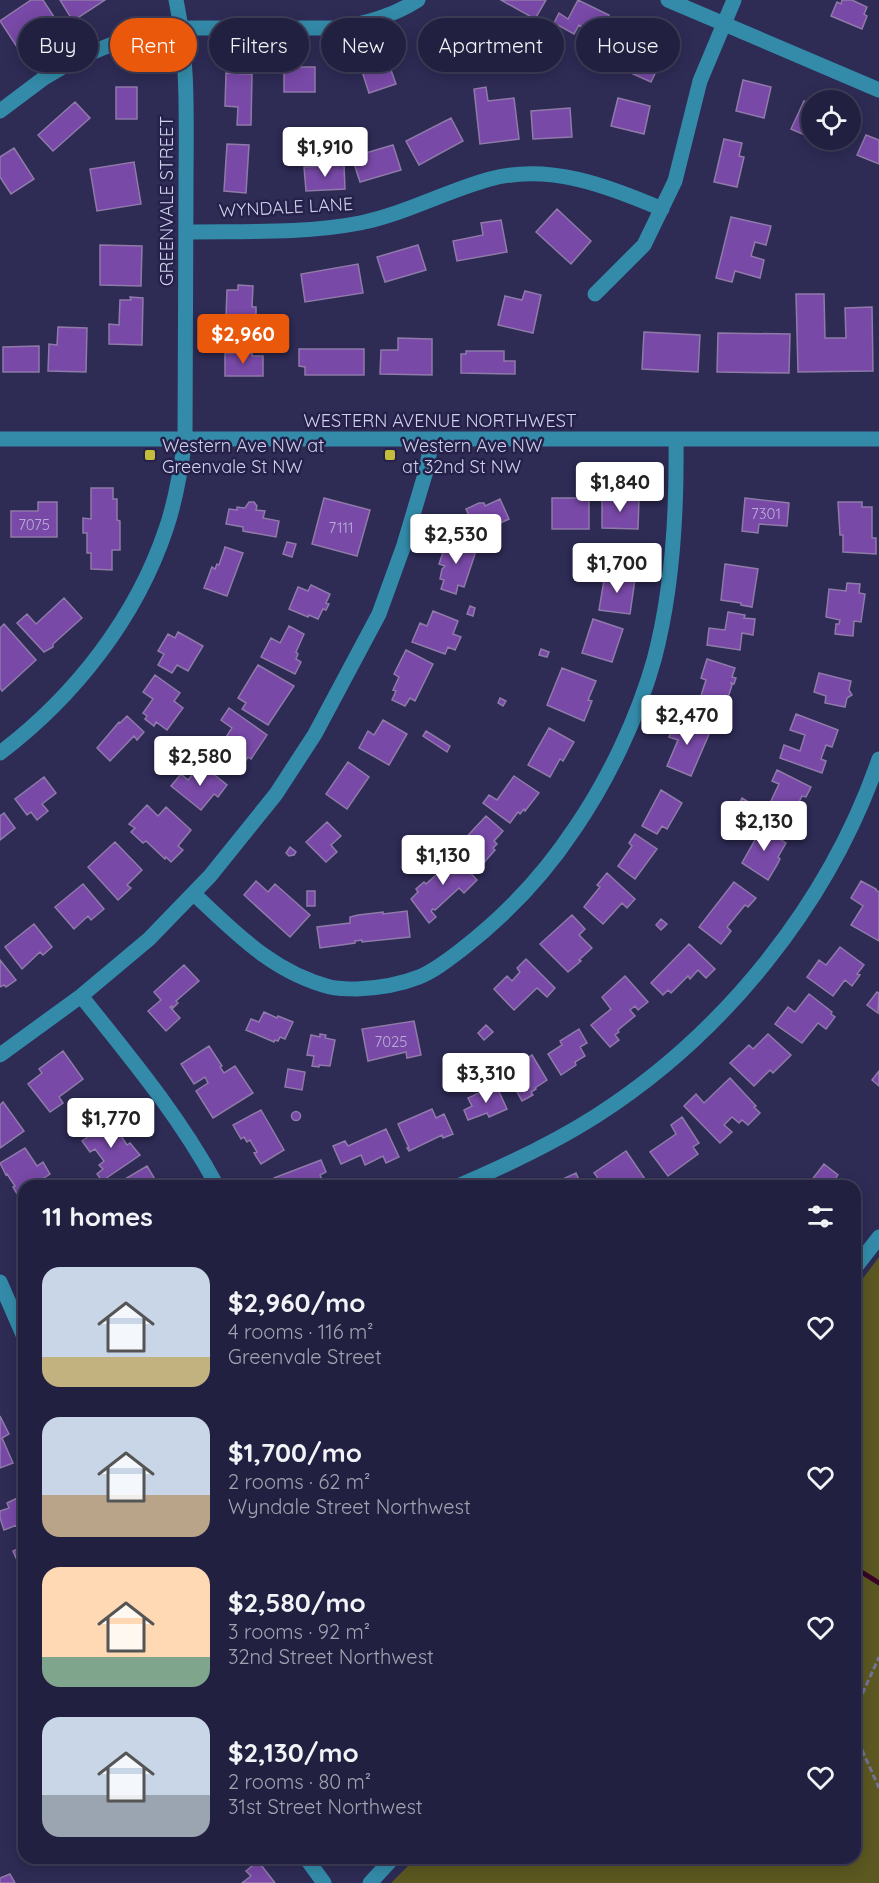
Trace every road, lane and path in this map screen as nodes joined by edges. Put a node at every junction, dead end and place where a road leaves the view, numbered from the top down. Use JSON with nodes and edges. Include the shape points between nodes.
{"nodes":[{"id":1,"x":176,"y":0,"type":"edge"},
{"id":2,"x":418,"y":0,"type":"edge"},
{"id":3,"x":668,"y":0,"type":"edge"},
{"id":4,"x":734,"y":0,"type":"edge"},
{"id":5,"x":180,"y":18,"type":"edge"},
{"id":6,"x":723,"y":24,"type":"junction"},
{"id":7,"x":197,"y":28,"type":"edge"},
{"id":8,"x":110,"y":46,"type":"edge"},
{"id":9,"x":185,"y":72,"type":"edge"},
{"id":10,"x":879,"y":90,"type":"edge"},
{"id":11,"x":0,"y":111,"type":"edge"},
{"id":12,"x":662,"y":209,"type":"junction"},
{"id":13,"x":186,"y":232,"type":"junction"},
{"id":14,"x":595,"y":294,"type":"dead end"},
{"id":15,"x":184,"y":439,"type":"junction"},
{"id":16,"x":432,"y":439,"type":"junction"},
{"id":17,"x":879,"y":439,"type":"edge"},
{"id":18,"x":0,"y":440,"type":"edge"},
{"id":19,"x":676,"y":440,"type":"junction"},
{"id":20,"x":0,"y":753,"type":"edge"},
{"id":21,"x":879,"y":759,"type":"edge"},
{"id":22,"x":194,"y":894,"type":"junction"},
{"id":23,"x":81,"y":996,"type":"junction"},
{"id":24,"x":0,"y":1056,"type":"edge"},
{"id":25,"x":213,"y":1180,"type":"edge"},
{"id":26,"x":475,"y":1180,"type":"edge"},
{"id":27,"x":879,"y":1237,"type":"edge"},
{"id":28,"x":861,"y":1260,"type":"edge"},
{"id":29,"x":0,"y":1282,"type":"edge"},
{"id":30,"x":18,"y":1323,"type":"edge"},
{"id":31,"x":879,"y":1657,"type":"edge"},
{"id":32,"x":861,"y":1697,"type":"edge"},
{"id":33,"x":861,"y":1748,"type":"edge"},
{"id":34,"x":879,"y":1788,"type":"edge"},
{"id":35,"x":310,"y":1864,"type":"edge"},
{"id":36,"x":387,"y":1864,"type":"edge"},
{"id":37,"x":324,"y":1883,"type":"edge"},
{"id":38,"x":369,"y":1883,"type":"edge"}],
"edges":[{"from":1,"to":5,"type":"street","name":"GREENVALE STREET"},
{"from":2,"to":7,"type":"street","via":[[385,17],[337,28]]},
{"from":3,"to":6,"type":"street"},
{"from":4,"to":6,"type":"street"},
{"from":6,"to":10,"type":"street"},
{"from":6,"to":12,"type":"street","via":[[700,81],[675,182]]},
{"from":8,"to":11,"type":"street","via":[[78,58],[44,78]]},
{"from":9,"to":13,"type":"street","name":"GREENVALE STREET"},
{"from":12,"to":13,"type":"street","name":"WYNDALE LANE","via":[[590,182],[534,174],[490,179],[361,223],[298,230]]},
{"from":12,"to":14,"type":"street","via":[[644,245]]},
{"from":13,"to":15,"type":"street","name":"GREENVALE STREET"},
{"from":15,"to":16,"type":"street","name":"WESTERN AVENUE NORTHWEST"},
{"from":15,"to":18,"type":"street","name":"WESTERN AVENUE NORTHWEST"},
{"from":15,"to":20,"type":"street","name":"GREENVALE STREET","via":[[167,527],[124,616],[61,700]]},
{"from":16,"to":19,"type":"street","name":"WESTERN AVENUE NORTHWEST"},
{"from":16,"to":22,"type":"street","via":[[418,500],[392,581],[350,671],[276,794]]},
{"from":17,"to":19,"type":"street","name":"WESTERN AVENUE NORTHWEST"},
{"from":19,"to":22,"type":"street","via":[[677,490],[667,588],[661,633],[644,692],[612,763],[575,830],[484,932],[422,976],[378,988],[333,988],[282,969]]},
{"from":21,"to":26,"type":"street","via":[[848,832],[817,890],[758,971],[705,1029],[656,1073],[596,1116]]},
{"from":22,"to":23,"type":"street","via":[[134,953]]},
{"from":23,"to":24,"type":"street"},
{"from":23,"to":25,"type":"street","via":[[149,1081]]},
{"from":27,"to":28,"type":"street"},
{"from":29,"to":30,"type":"street"},
{"from":31,"to":32,"type":"path"},
{"from":33,"to":34,"type":"path"},
{"from":35,"to":37,"type":"street"},
{"from":36,"to":38,"type":"street"}]}
